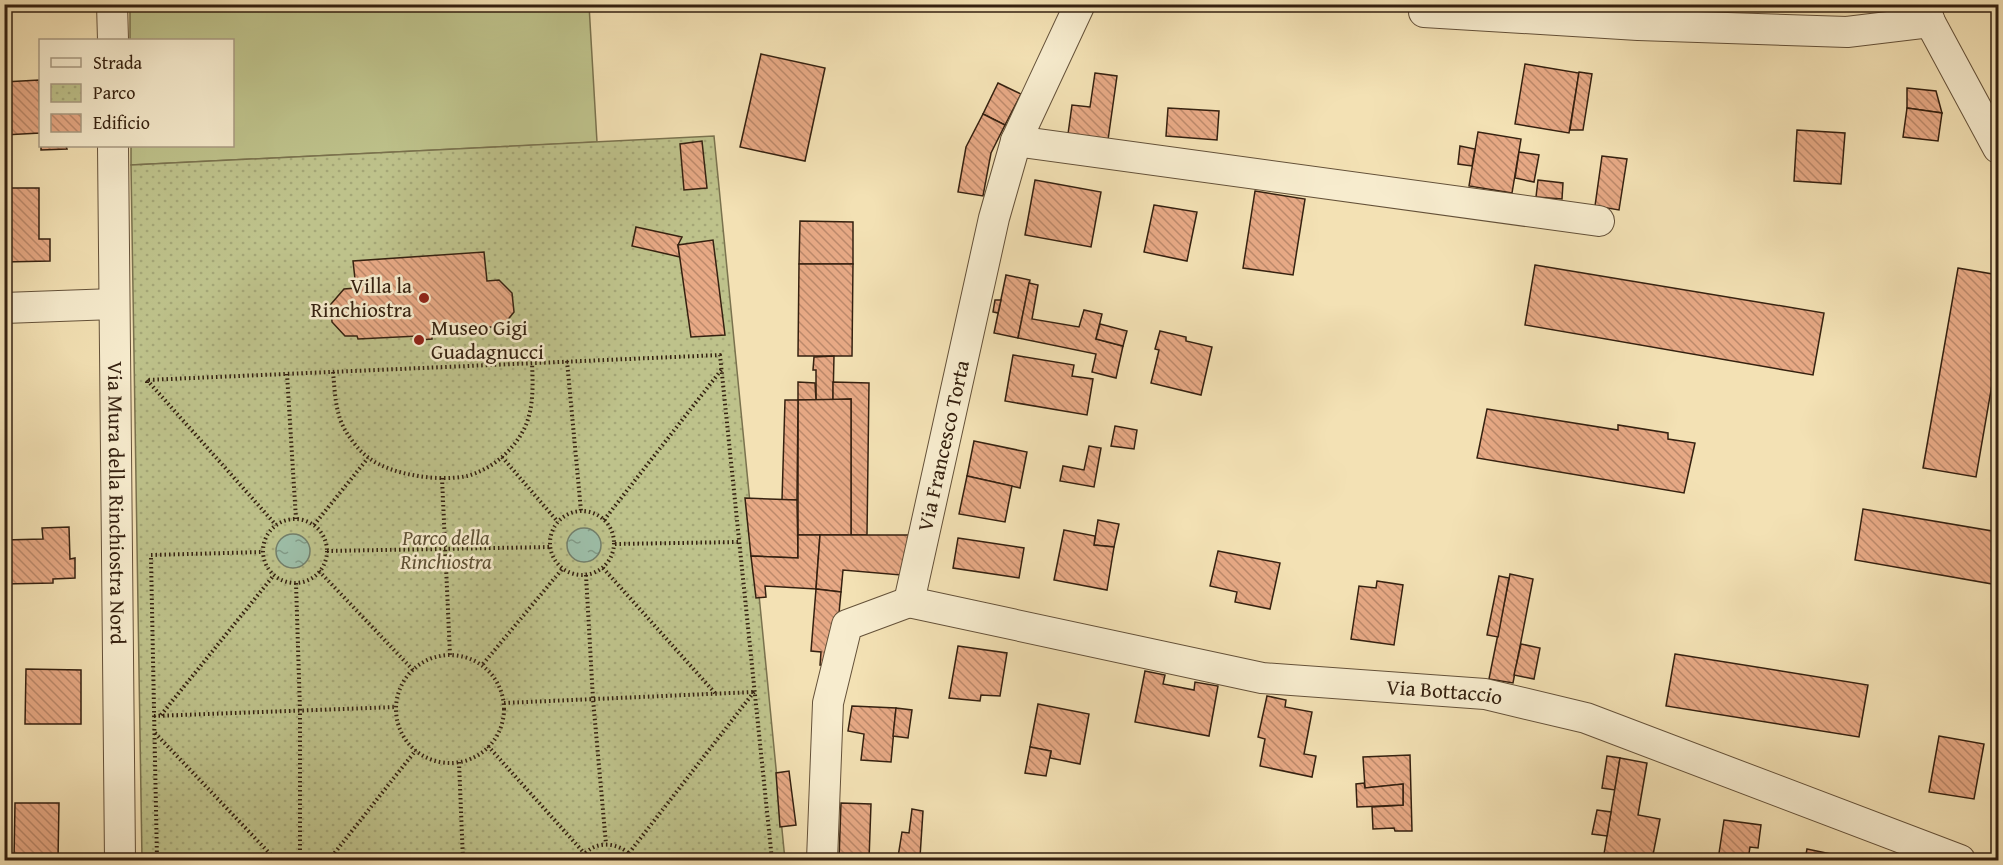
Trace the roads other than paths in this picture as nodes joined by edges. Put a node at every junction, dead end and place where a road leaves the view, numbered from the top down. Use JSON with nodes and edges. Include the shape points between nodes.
{"nodes":[{"id":1,"x":112,"y":4,"type":"edge"},
{"id":2,"x":1080,"y":4,"type":"edge"},
{"id":3,"x":1424,"y":12,"type":"dead end"},
{"id":4,"x":1927,"y":13,"type":"edge"},
{"id":5,"x":112,"y":39,"type":"edge"},
{"id":6,"x":1016,"y":141,"type":"junction"},
{"id":7,"x":113,"y":147,"type":"edge"},
{"id":8,"x":1998,"y":148,"type":"edge"},
{"id":9,"x":1599,"y":221,"type":"dead end"},
{"id":10,"x":114,"y":304,"type":"junction"},
{"id":11,"x":4,"y":308,"type":"edge"},
{"id":12,"x":909,"y":602,"type":"junction"},
{"id":13,"x":120,"y":861,"type":"edge"},
{"id":14,"x":822,"y":861,"type":"edge"},
{"id":15,"x":1960,"y":861,"type":"edge"}],
"edges":[{"from":1,"to":5,"type":"street"},
{"from":2,"to":6,"type":"street","name":"Via Francesco Torta"},
{"from":3,"to":4,"type":"street","via":[[1847,32]]},
{"from":4,"to":8,"type":"street"},
{"from":6,"to":9,"type":"street"},
{"from":6,"to":12,"type":"street","name":"Via Francesco Torta","via":[[994,218]]},
{"from":7,"to":10,"type":"street","name":"Via Mura della Rinchiostra Nord"},
{"from":10,"to":11,"type":"street"},
{"from":10,"to":13,"type":"street","name":"Via Mura della Rinchiostra Nord"},
{"from":12,"to":14,"type":"street","via":[[847,625],[828,703]]},
{"from":12,"to":15,"type":"street","name":"Via Bottaccio","via":[[1262,678],[1485,694],[1586,718]]}]}
